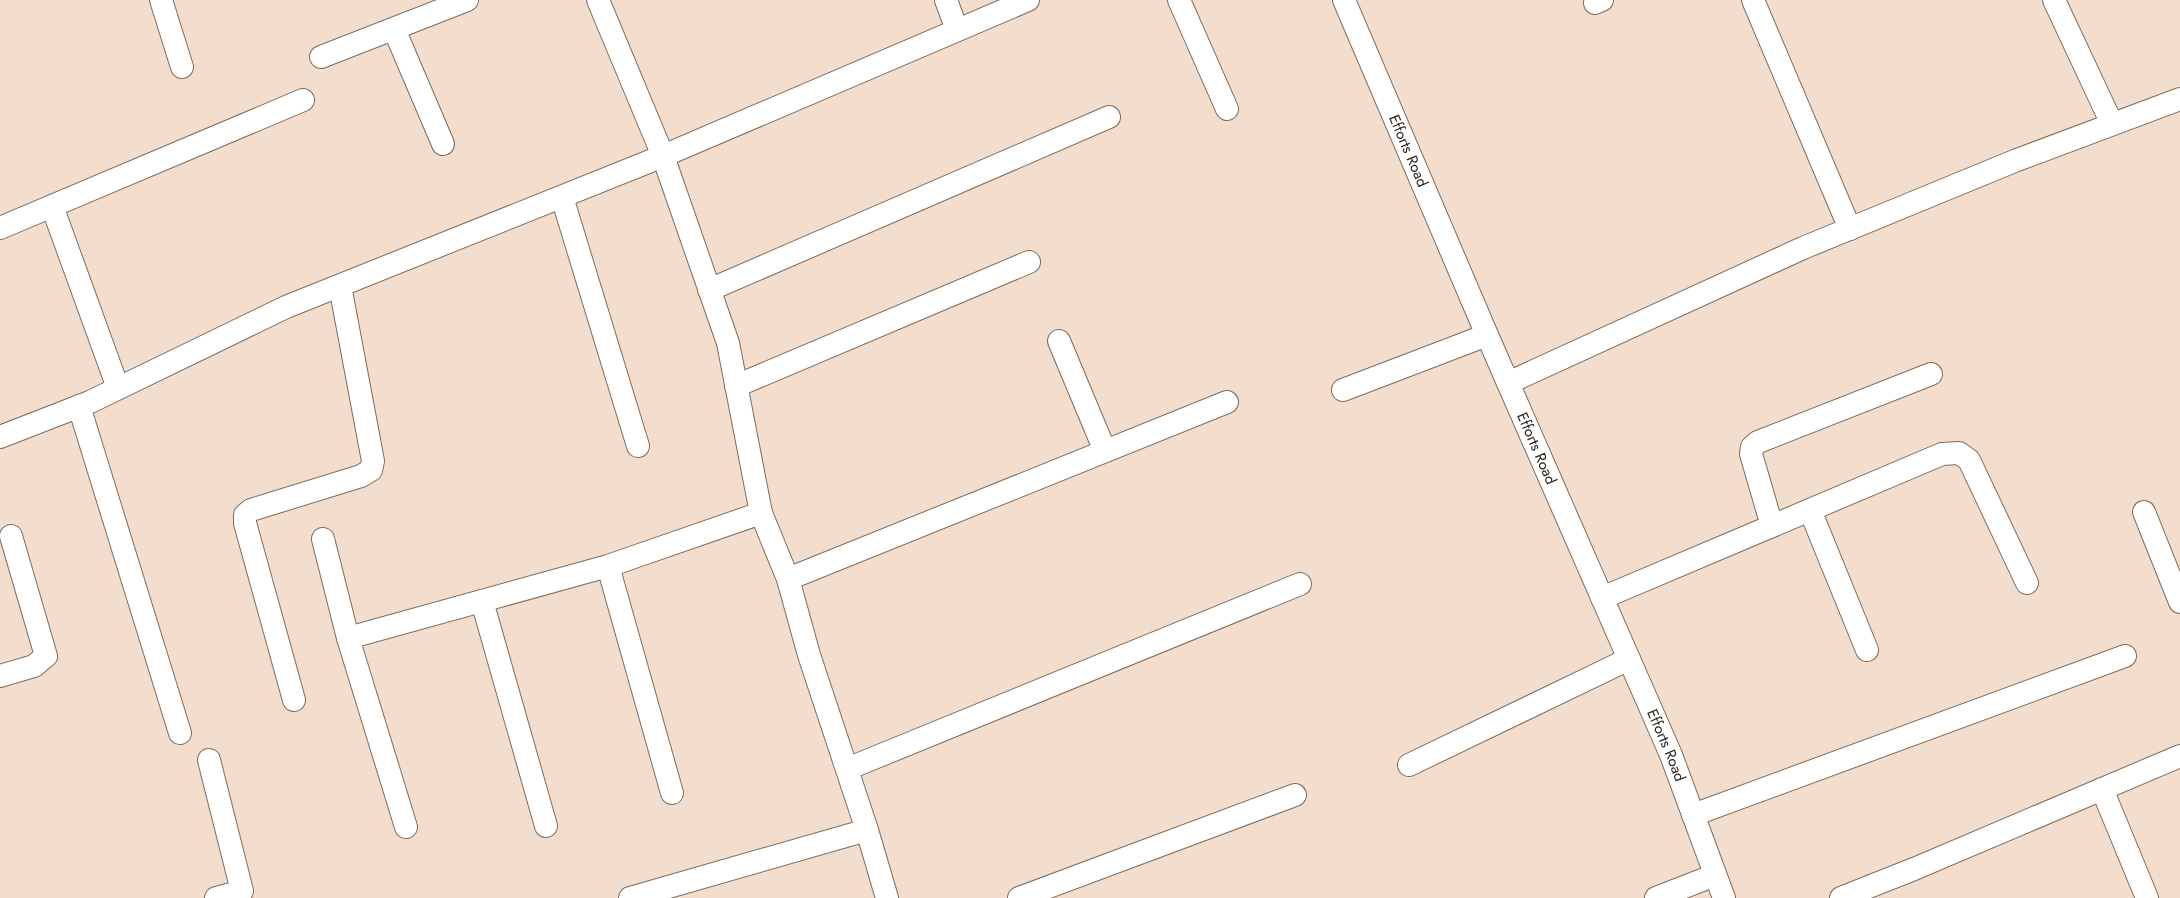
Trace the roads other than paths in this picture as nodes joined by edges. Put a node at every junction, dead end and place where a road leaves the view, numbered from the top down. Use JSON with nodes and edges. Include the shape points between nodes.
{"nodes":[{"id":1,"x":161,"y":0,"type":"edge"},
{"id":2,"x":467,"y":0,"type":"edge"},
{"id":3,"x":598,"y":0,"type":"edge"},
{"id":4,"x":946,"y":0,"type":"edge"},
{"id":5,"x":1028,"y":0,"type":"edge"},
{"id":6,"x":1179,"y":0,"type":"edge"},
{"id":7,"x":1344,"y":0,"type":"edge"},
{"id":8,"x":1753,"y":0,"type":"edge"},
{"id":9,"x":2054,"y":0,"type":"edge"},
{"id":10,"x":394,"y":28,"type":"junction"},
{"id":11,"x":958,"y":30,"type":"junction"},
{"id":12,"x":321,"y":57,"type":"dead end"},
{"id":13,"x":182,"y":67,"type":"dead end"},
{"id":14,"x":2180,"y":99,"type":"edge"},
{"id":15,"x":303,"y":100,"type":"dead end"},
{"id":16,"x":1227,"y":109,"type":"dead end"},
{"id":17,"x":1109,"y":117,"type":"dead end"},
{"id":18,"x":2112,"y":124,"type":"junction"},
{"id":19,"x":443,"y":144,"type":"dead end"},
{"id":20,"x":663,"y":156,"type":"junction"},
{"id":21,"x":562,"y":197,"type":"junction"},
{"id":22,"x":52,"y":206,"type":"junction"},
{"id":23,"x":0,"y":228,"type":"edge"},
{"id":24,"x":1850,"y":229,"type":"junction"},
{"id":25,"x":1029,"y":262,"type":"dead end"},
{"id":26,"x":340,"y":286,"type":"junction"},
{"id":27,"x":709,"y":290,"type":"junction"},
{"id":28,"x":1487,"y":335,"type":"junction"},
{"id":29,"x":1059,"y":341,"type":"dead end"},
{"id":30,"x":1931,"y":374,"type":"dead end"},
{"id":31,"x":1508,"y":383,"type":"junction"},
{"id":32,"x":736,"y":386,"type":"junction"},
{"id":33,"x":118,"y":388,"type":"junction"},
{"id":34,"x":1342,"y":390,"type":"dead end"},
{"id":35,"x":1227,"y":402,"type":"dead end"},
{"id":36,"x":79,"y":406,"type":"junction"},
{"id":37,"x":0,"y":437,"type":"edge"},
{"id":38,"x":638,"y":446,"type":"dead end"},
{"id":39,"x":1105,"y":451,"type":"junction"},
{"id":40,"x":1810,"y":510,"type":"junction"},
{"id":41,"x":761,"y":512,"type":"junction"},
{"id":42,"x":2144,"y":512,"type":"dead end"},
{"id":43,"x":1772,"y":526,"type":"junction"},
{"id":44,"x":11,"y":536,"type":"dead end"},
{"id":45,"x":323,"y":540,"type":"dead end"},
{"id":46,"x":608,"y":566,"type":"junction"},
{"id":47,"x":788,"y":579,"type":"junction"},
{"id":48,"x":2027,"y":583,"type":"dead end"},
{"id":49,"x":1300,"y":584,"type":"dead end"},
{"id":50,"x":1602,"y":598,"type":"junction"},
{"id":51,"x":482,"y":600,"type":"junction"},
{"id":52,"x":2180,"y":602,"type":"edge"},
{"id":53,"x":348,"y":638,"type":"junction"},
{"id":54,"x":1867,"y":650,"type":"dead end"},
{"id":55,"x":2125,"y":656,"type":"dead end"},
{"id":56,"x":1629,"y":659,"type":"junction"},
{"id":57,"x":0,"y":676,"type":"edge"},
{"id":58,"x":294,"y":700,"type":"dead end"},
{"id":59,"x":180,"y":733,"type":"dead end"},
{"id":60,"x":2180,"y":756,"type":"edge"},
{"id":61,"x":208,"y":760,"type":"dead end"},
{"id":62,"x":1409,"y":765,"type":"dead end"},
{"id":63,"x":847,"y":769,"type":"junction"},
{"id":64,"x":2102,"y":789,"type":"junction"},
{"id":65,"x":672,"y":793,"type":"dead end"},
{"id":66,"x":1295,"y":795,"type":"dead end"},
{"id":67,"x":1693,"y":815,"type":"junction"},
{"id":68,"x":546,"y":826,"type":"dead end"},
{"id":69,"x":406,"y":827,"type":"dead end"},
{"id":70,"x":867,"y":830,"type":"junction"},
{"id":71,"x":1715,"y":875,"type":"junction"},
{"id":72,"x":244,"y":894,"type":"edge"},
{"id":73,"x":216,"y":898,"type":"edge"},
{"id":74,"x":630,"y":898,"type":"edge"},
{"id":75,"x":887,"y":898,"type":"edge"},
{"id":76,"x":1019,"y":898,"type":"edge"},
{"id":77,"x":1656,"y":898,"type":"edge"},
{"id":78,"x":1724,"y":898,"type":"edge"},
{"id":79,"x":1840,"y":898,"type":"edge"},
{"id":80,"x":2147,"y":898,"type":"edge"}],
"edges":[{"from":1,"to":13,"type":"street"},
{"from":2,"to":10,"type":"street"},
{"from":3,"to":20,"type":"street"},
{"from":4,"to":11,"type":"street"},
{"from":5,"to":11,"type":"street"},
{"from":6,"to":16,"type":"street"},
{"from":7,"to":28,"type":"street","name":"Efforts Road"},
{"from":8,"to":24,"type":"street"},
{"from":9,"to":18,"type":"street"},
{"from":10,"to":12,"type":"street"},
{"from":10,"to":19,"type":"street"},
{"from":11,"to":20,"type":"street"},
{"from":14,"to":18,"type":"street"},
{"from":15,"to":22,"type":"street"},
{"from":17,"to":27,"type":"street"},
{"from":18,"to":24,"type":"street"},
{"from":20,"to":21,"type":"street"},
{"from":20,"to":27,"type":"street"},
{"from":21,"to":26,"type":"street"},
{"from":21,"to":38,"type":"street"},
{"from":22,"to":23,"type":"street"},
{"from":22,"to":33,"type":"street"},
{"from":24,"to":31,"type":"street","via":[[1802,248]]},
{"from":25,"to":32,"type":"street"},
{"from":26,"to":33,"type":"street","via":[[286,307]]},
{"from":26,"to":58,"type":"street","via":[[373,462],[371,470],[361,476],[251,510],[245,515],[245,523]]},
{"from":27,"to":32,"type":"street","via":[[728,343]]},
{"from":28,"to":31,"type":"street","name":"Efforts Road"},
{"from":28,"to":34,"type":"street"},
{"from":29,"to":39,"type":"street"},
{"from":30,"to":43,"type":"street","via":[[1758,442],[1752,447],[1751,454]]},
{"from":31,"to":50,"type":"street","name":"Efforts Road"},
{"from":32,"to":41,"type":"street"},
{"from":33,"to":36,"type":"street"},
{"from":35,"to":39,"type":"street"},
{"from":36,"to":37,"type":"street"},
{"from":36,"to":59,"type":"street"},
{"from":39,"to":47,"type":"street"},
{"from":40,"to":43,"type":"street"},
{"from":40,"to":48,"type":"street","via":[[1942,454],[1959,453],[1969,460]]},
{"from":40,"to":54,"type":"street"},
{"from":41,"to":46,"type":"street"},
{"from":41,"to":47,"type":"street"},
{"from":42,"to":52,"type":"street"},
{"from":43,"to":50,"type":"street"},
{"from":44,"to":57,"type":"street","via":[[46,656],[34,666]]},
{"from":45,"to":53,"type":"street"},
{"from":46,"to":51,"type":"street"},
{"from":46,"to":65,"type":"street"},
{"from":47,"to":63,"type":"street","via":[[809,655]]},
{"from":49,"to":63,"type":"street"},
{"from":50,"to":56,"type":"street","name":"Efforts Road"},
{"from":51,"to":53,"type":"street"},
{"from":51,"to":68,"type":"street"},
{"from":53,"to":69,"type":"street"},
{"from":55,"to":67,"type":"street"},
{"from":56,"to":62,"type":"street"},
{"from":56,"to":67,"type":"street","name":"Efforts Road","via":[[1671,755]]},
{"from":60,"to":64,"type":"street"},
{"from":61,"to":72,"type":"street"},
{"from":63,"to":70,"type":"street"},
{"from":64,"to":79,"type":"street"},
{"from":64,"to":80,"type":"street"},
{"from":66,"to":76,"type":"street"},
{"from":67,"to":71,"type":"street","name":"Efforts Road"},
{"from":70,"to":74,"type":"street"},
{"from":70,"to":75,"type":"street"},
{"from":71,"to":77,"type":"street"},
{"from":71,"to":78,"type":"street","name":"Efforts Road"},
{"from":72,"to":73,"type":"street"}]}
